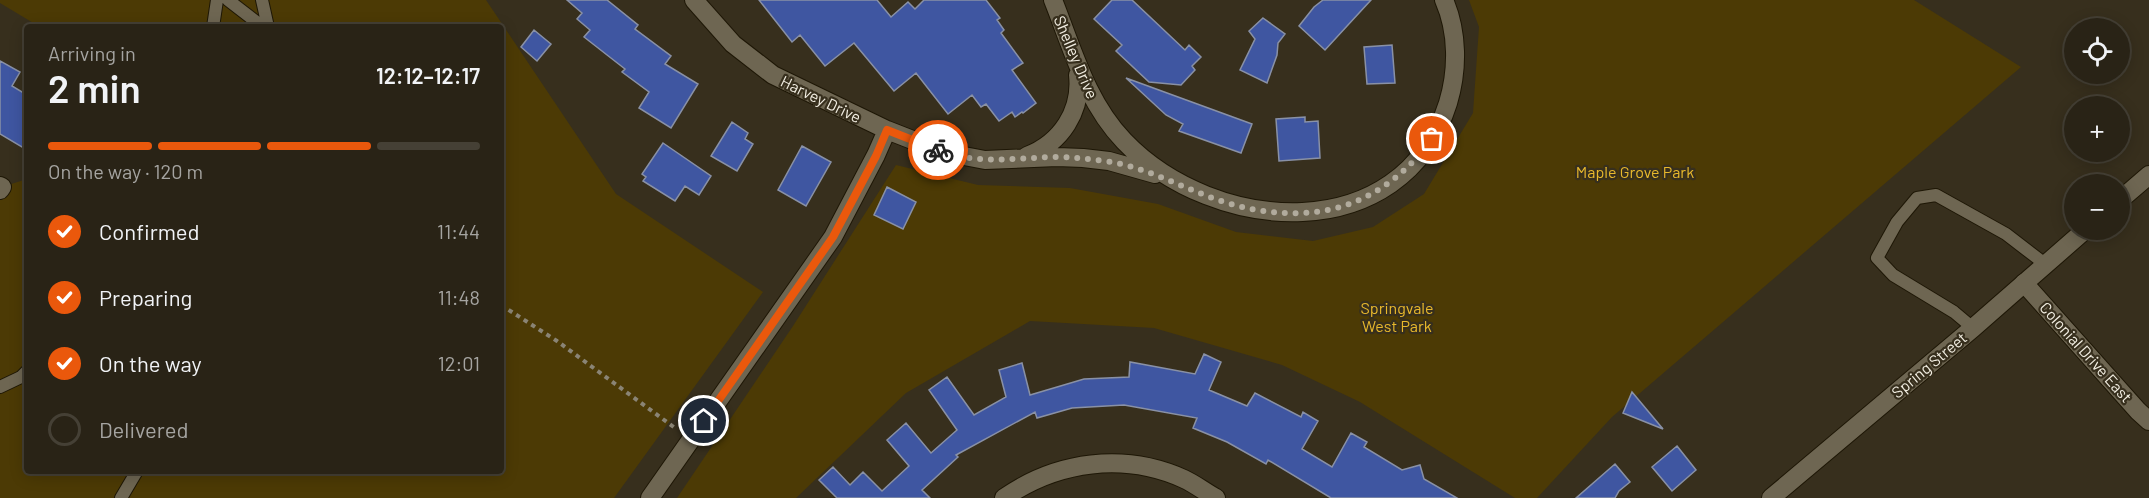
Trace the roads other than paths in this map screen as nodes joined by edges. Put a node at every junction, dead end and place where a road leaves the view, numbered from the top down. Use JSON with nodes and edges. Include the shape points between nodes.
{"nodes":[{"id":1,"x":217,"y":0,"type":"edge"},
{"id":2,"x":228,"y":0,"type":"edge"},
{"id":3,"x":262,"y":0,"type":"edge"},
{"id":4,"x":694,"y":0,"type":"edge"},
{"id":5,"x":1053,"y":0,"type":"edge"},
{"id":6,"x":1444,"y":0,"type":"edge"},
{"id":7,"x":213,"y":24,"type":"edge"},
{"id":8,"x":259,"y":24,"type":"edge"},
{"id":9,"x":267,"y":24,"type":"edge"},
{"id":10,"x":1075,"y":61,"type":"junction"},
{"id":11,"x":887,"y":130,"type":"junction"},
{"id":12,"x":1013,"y":160,"type":"junction"},
{"id":13,"x":2149,"y":175,"type":"edge"},
{"id":14,"x":1184,"y":186,"type":"junction"},
{"id":15,"x":2130,"y":191,"type":"edge"},
{"id":16,"x":2073,"y":240,"type":"edge"},
{"id":17,"x":2045,"y":264,"type":"junction"},
{"id":18,"x":2024,"y":283,"type":"junction"},
{"id":19,"x":1972,"y":328,"type":"junction"},
{"id":20,"x":24,"y":374,"type":"edge"},
{"id":21,"x":0,"y":387,"type":"edge"},
{"id":22,"x":2149,"y":421,"type":"edge"},
{"id":23,"x":135,"y":474,"type":"edge"},
{"id":24,"x":122,"y":498,"type":"edge"},
{"id":25,"x":650,"y":498,"type":"edge"},
{"id":26,"x":1004,"y":498,"type":"edge"},
{"id":27,"x":1216,"y":498,"type":"edge"},
{"id":28,"x":1771,"y":498,"type":"edge"}],
"edges":[{"from":1,"to":7,"type":"lane"},
{"from":2,"to":8,"type":"lane"},
{"from":3,"to":9,"type":"lane"},
{"from":4,"to":11,"type":"street","name":"Harvey Drive","via":[[733,44],[773,75]]},
{"from":5,"to":10,"type":"street","name":"Shelley Drive"},
{"from":6,"to":14,"type":"street","name":"Shelley Drive","via":[[1454,35],[1452,89],[1432,139],[1395,179],[1355,202],[1300,213],[1264,211],[1221,201]]},
{"from":10,"to":12,"type":"street","via":[[1078,95],[1070,120],[1048,145]]},
{"from":10,"to":14,"type":"street","name":"Shelley Drive","via":[[1095,103],[1123,141]]},
{"from":11,"to":12,"type":"street","name":"Harvey Drive","via":[[956,156]]},
{"from":11,"to":25,"type":"street","via":[[833,237]]},
{"from":12,"to":14,"type":"street","name":"Harvey Drive","via":[[1057,157],[1109,161]]},
{"from":13,"to":15,"type":"street"},
{"from":16,"to":17,"type":"street","name":"Spring Street"},
{"from":17,"to":18,"type":"street","name":"Spring Street"},
{"from":17,"to":19,"type":"lane","via":[[2006,234],[1936,195],[1917,198],[1897,222],[1877,258],[1893,275],[1954,312]]},
{"from":18,"to":19,"type":"street","name":"Spring Street"},
{"from":18,"to":22,"type":"street","name":"Colonial Drive East"},
{"from":19,"to":28,"type":"street","name":"Spring Street"},
{"from":20,"to":21,"type":"lane"},
{"from":23,"to":24,"type":"lane"},
{"from":26,"to":27,"type":"street","via":[[1048,474],[1094,464],[1155,469]]}]}
